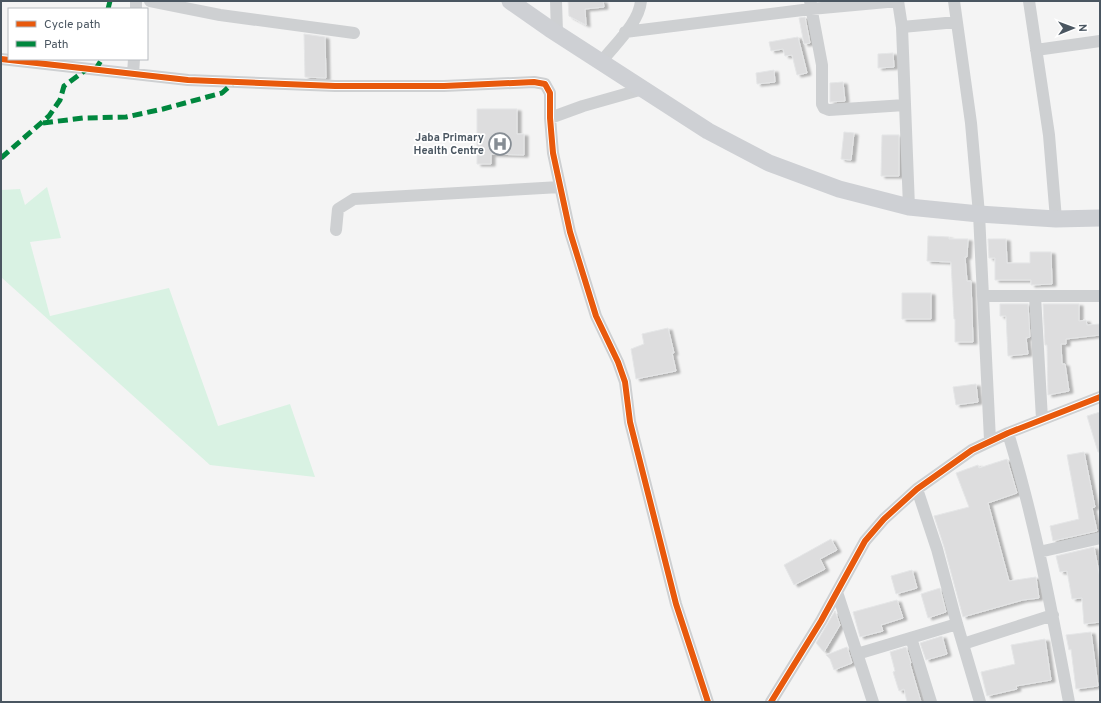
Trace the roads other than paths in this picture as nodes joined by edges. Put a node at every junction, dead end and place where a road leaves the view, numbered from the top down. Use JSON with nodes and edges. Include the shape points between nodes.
{"nodes":[{"id":1,"x":150,"y":1,"type":"edge"},
{"id":2,"x":510,"y":1,"type":"edge"},
{"id":3,"x":556,"y":1,"type":"edge"},
{"id":4,"x":641,"y":1,"type":"edge"},
{"id":5,"x":898,"y":1,"type":"edge"},
{"id":6,"x":954,"y":1,"type":"edge"},
{"id":7,"x":1029,"y":1,"type":"edge"},
{"id":8,"x":811,"y":5,"type":"edge"},
{"id":9,"x":957,"y":22,"type":"junction"},
{"id":10,"x":902,"y":27,"type":"junction"},
{"id":11,"x":625,"y":32,"type":"junction"},
{"id":12,"x":354,"y":33,"type":"dead end"},
{"id":13,"x":557,"y":33,"type":"junction"},
{"id":14,"x":1100,"y":41,"type":"edge"},
{"id":15,"x":1036,"y":50,"type":"junction"},
{"id":16,"x":1,"y":60,"type":"edge"},
{"id":17,"x":134,"y":60,"type":"edge"},
{"id":18,"x":602,"y":61,"type":"junction"},
{"id":19,"x":133,"y":74,"type":"junction"},
{"id":20,"x":643,"y":89,"type":"junction"},
{"id":21,"x":905,"y":105,"type":"junction"},
{"id":22,"x":550,"y":118,"type":"junction"},
{"id":23,"x":560,"y":187,"type":"junction"},
{"id":24,"x":909,"y":207,"type":"junction"},
{"id":25,"x":979,"y":214,"type":"junction"},
{"id":26,"x":1100,"y":218,"type":"edge"},
{"id":27,"x":1056,"y":219,"type":"junction"},
{"id":28,"x":336,"y":230,"type":"dead end"},
{"id":29,"x":983,"y":296,"type":"junction"},
{"id":30,"x":1035,"y":296,"type":"junction"},
{"id":31,"x":1100,"y":296,"type":"edge"},
{"id":32,"x":1100,"y":397,"type":"edge"},
{"id":33,"x":1042,"y":419,"type":"junction"},
{"id":34,"x":1008,"y":433,"type":"junction"},
{"id":35,"x":990,"y":440,"type":"junction"},
{"id":36,"x":917,"y":489,"type":"junction"},
{"id":37,"x":1100,"y":538,"type":"edge"},
{"id":38,"x":1039,"y":552,"type":"junction"},
{"id":39,"x":837,"y":592,"type":"junction"},
{"id":40,"x":1053,"y":615,"type":"junction"},
{"id":41,"x":957,"y":624,"type":"junction"},
{"id":42,"x":912,"y":638,"type":"junction"},
{"id":43,"x":963,"y":644,"type":"junction"},
{"id":44,"x":856,"y":654,"type":"junction"},
{"id":45,"x":707,"y":702,"type":"edge"},
{"id":46,"x":771,"y":702,"type":"edge"},
{"id":47,"x":873,"y":702,"type":"edge"},
{"id":48,"x":931,"y":702,"type":"edge"},
{"id":49,"x":980,"y":702,"type":"edge"},
{"id":50,"x":1070,"y":702,"type":"edge"}],
"edges":[{"from":1,"to":12,"type":"street","via":[[220,15]]},
{"from":2,"to":13,"type":"main road"},
{"from":3,"to":13,"type":"street"},
{"from":4,"to":11,"type":"street","via":[[634,21]]},
{"from":5,"to":8,"type":"street"},
{"from":5,"to":10,"type":"street"},
{"from":6,"to":9,"type":"street"},
{"from":7,"to":15,"type":"street"},
{"from":8,"to":11,"type":"street"},
{"from":8,"to":21,"type":"street","via":[[822,65],[824,108],[829,110]]},
{"from":9,"to":10,"type":"street"},
{"from":9,"to":25,"type":"street","via":[[972,122]]},
{"from":10,"to":21,"type":"street"},
{"from":11,"to":18,"type":"street"},
{"from":13,"to":18,"type":"main road"},
{"from":14,"to":15,"type":"street"},
{"from":15,"to":27,"type":"street","via":[[1049,134]]},
{"from":16,"to":19,"type":"street"},
{"from":17,"to":19,"type":"street"},
{"from":18,"to":20,"type":"main road"},
{"from":19,"to":22,"type":"street","via":[[188,80],[335,86],[444,86],[534,82],[545,84],[550,93]]},
{"from":20,"to":22,"type":"street"},
{"from":20,"to":24,"type":"main road","via":[[708,130],[769,163],[839,189]]},
{"from":21,"to":24,"type":"street"},
{"from":22,"to":23,"type":"street","via":[[553,153]]},
{"from":23,"to":28,"type":"street","via":[[354,199],[338,209]]},
{"from":23,"to":45,"type":"street","via":[[570,232],[596,316],[625,382],[630,422],[674,596]]},
{"from":24,"to":25,"type":"main road"},
{"from":25,"to":27,"type":"main road"},
{"from":25,"to":29,"type":"street"},
{"from":26,"to":27,"type":"main road"},
{"from":29,"to":30,"type":"street"},
{"from":29,"to":35,"type":"street"},
{"from":30,"to":31,"type":"street"},
{"from":30,"to":33,"type":"street"},
{"from":32,"to":33,"type":"street"},
{"from":33,"to":34,"type":"street"},
{"from":34,"to":35,"type":"street"},
{"from":34,"to":38,"type":"street"},
{"from":35,"to":36,"type":"street","via":[[958,459]]},
{"from":36,"to":39,"type":"street","via":[[884,519],[865,541]]},
{"from":36,"to":41,"type":"street","via":[[937,549]]},
{"from":37,"to":38,"type":"street"},
{"from":38,"to":40,"type":"street"},
{"from":39,"to":44,"type":"street"},
{"from":39,"to":46,"type":"street"},
{"from":40,"to":43,"type":"street"},
{"from":40,"to":50,"type":"street"},
{"from":41,"to":42,"type":"street"},
{"from":41,"to":43,"type":"street"},
{"from":42,"to":44,"type":"street"},
{"from":42,"to":48,"type":"street"},
{"from":43,"to":49,"type":"street"},
{"from":44,"to":47,"type":"street"}]}
